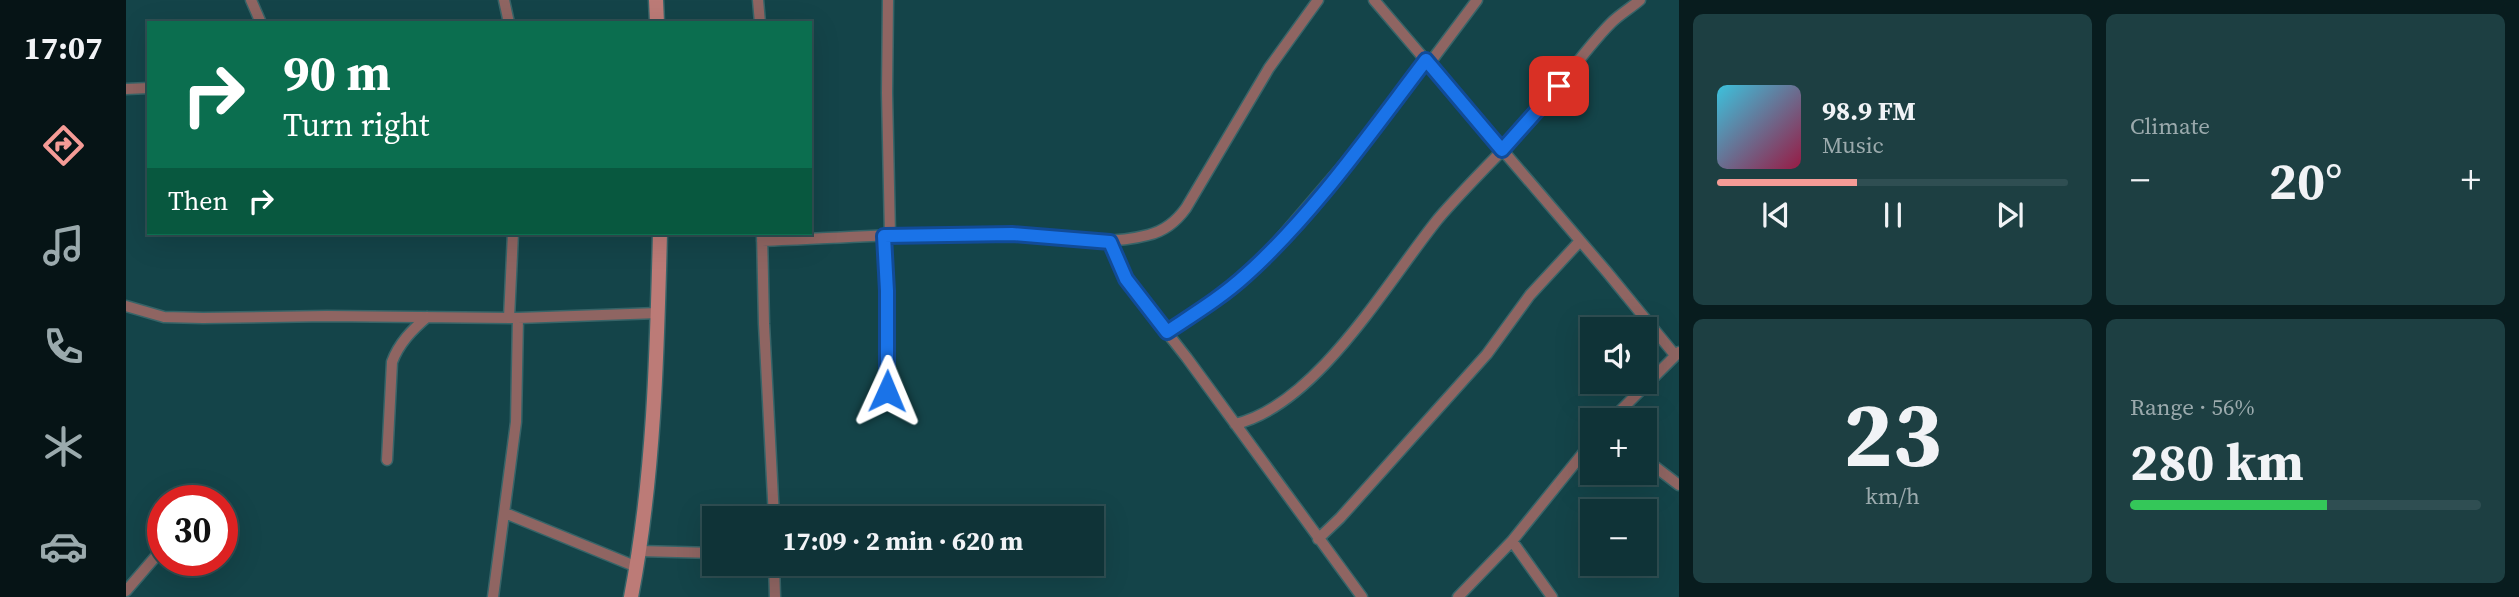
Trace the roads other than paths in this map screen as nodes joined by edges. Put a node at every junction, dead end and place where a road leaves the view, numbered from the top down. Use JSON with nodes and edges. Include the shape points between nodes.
{"nodes":[{"id":1,"x":251,"y":0,"type":"edge"},
{"id":2,"x":504,"y":0,"type":"edge"},
{"id":3,"x":656,"y":0,"type":"edge"},
{"id":4,"x":758,"y":0,"type":"edge"},
{"id":5,"x":888,"y":0,"type":"edge"},
{"id":6,"x":1318,"y":0,"type":"edge"},
{"id":7,"x":1374,"y":0,"type":"edge"},
{"id":8,"x":1477,"y":0,"type":"edge"},
{"id":9,"x":1640,"y":0,"type":"edge"},
{"id":10,"x":260,"y":21,"type":"edge"},
{"id":11,"x":509,"y":21,"type":"edge"},
{"id":12,"x":657,"y":21,"type":"edge"},
{"id":13,"x":760,"y":21,"type":"edge"},
{"id":14,"x":1427,"y":62,"type":"junction"},
{"id":15,"x":147,"y":88,"type":"edge"},
{"id":16,"x":126,"y":89,"type":"edge"},
{"id":17,"x":1502,"y":150,"type":"junction"},
{"id":18,"x":513,"y":235,"type":"edge"},
{"id":19,"x":660,"y":235,"type":"edge"},
{"id":20,"x":887,"y":235,"type":"junction"},
{"id":21,"x":762,"y":237,"type":"edge"},
{"id":22,"x":1580,"y":241,"type":"junction"},
{"id":23,"x":1110,"y":242,"type":"junction"},
{"id":24,"x":126,"y":306,"type":"edge"},
{"id":25,"x":658,"y":313,"type":"junction"},
{"id":26,"x":427,"y":317,"type":"junction"},
{"id":27,"x":514,"y":318,"type":"junction"},
{"id":28,"x":1167,"y":332,"type":"junction"},
{"id":29,"x":1677,"y":353,"type":"edge"},
{"id":30,"x":887,"y":391,"type":"dead end"},
{"id":31,"x":1623,"y":408,"type":"edge"},
{"id":32,"x":1235,"y":424,"type":"junction"},
{"id":33,"x":1580,"y":457,"type":"edge"},
{"id":34,"x":387,"y":460,"type":"dead end"},
{"id":35,"x":1657,"y":468,"type":"edge"},
{"id":36,"x":1679,"y":485,"type":"edge"},
{"id":37,"x":773,"y":506,"type":"edge"},
{"id":38,"x":505,"y":513,"type":"junction"},
{"id":39,"x":1318,"y":539,"type":"junction"},
{"id":40,"x":1512,"y":541,"type":"junction"},
{"id":41,"x":640,"y":551,"type":"junction"},
{"id":42,"x":702,"y":553,"type":"edge"},
{"id":43,"x":147,"y":567,"type":"edge"},
{"id":44,"x":637,"y":567,"type":"junction"},
{"id":45,"x":774,"y":576,"type":"edge"},
{"id":46,"x":126,"y":591,"type":"edge"},
{"id":47,"x":493,"y":597,"type":"edge"},
{"id":48,"x":631,"y":597,"type":"edge"},
{"id":49,"x":775,"y":597,"type":"edge"},
{"id":50,"x":1362,"y":597,"type":"edge"},
{"id":51,"x":1458,"y":597,"type":"edge"},
{"id":52,"x":1552,"y":597,"type":"edge"}],
"edges":[{"from":1,"to":10,"type":"street"},
{"from":2,"to":11,"type":"street"},
{"from":3,"to":12,"type":"main road"},
{"from":4,"to":13,"type":"street"},
{"from":5,"to":20,"type":"street"},
{"from":6,"to":23,"type":"street","via":[[1269,68],[1180,216],[1161,232]]},
{"from":7,"to":14,"type":"street"},
{"from":8,"to":14,"type":"street"},
{"from":9,"to":17,"type":"street","via":[[1606,28]]},
{"from":14,"to":17,"type":"street"},
{"from":14,"to":28,"type":"street","via":[[1260,262]]},
{"from":15,"to":16,"type":"street"},
{"from":17,"to":22,"type":"street"},
{"from":17,"to":32,"type":"street","via":[[1445,212],[1323,365],[1276,406]]},
{"from":18,"to":27,"type":"street"},
{"from":19,"to":25,"type":"main road"},
{"from":20,"to":21,"type":"street"},
{"from":20,"to":23,"type":"street","via":[[1017,234]]},
{"from":20,"to":30,"type":"street"},
{"from":21,"to":37,"type":"street"},
{"from":22,"to":29,"type":"street"},
{"from":22,"to":39,"type":"street","via":[[1530,295],[1487,355]]},
{"from":23,"to":28,"type":"street","via":[[1126,279]]},
{"from":24,"to":26,"type":"street","via":[[177,317]]},
{"from":25,"to":27,"type":"street"},
{"from":25,"to":41,"type":"main road"},
{"from":26,"to":27,"type":"street"},
{"from":26,"to":34,"type":"street","via":[[409,332],[392,362]]},
{"from":27,"to":38,"type":"street","via":[[517,405]]},
{"from":28,"to":32,"type":"street"},
{"from":29,"to":31,"type":"street"},
{"from":32,"to":39,"type":"street"},
{"from":33,"to":40,"type":"street"},
{"from":35,"to":36,"type":"street"},
{"from":38,"to":44,"type":"street"},
{"from":38,"to":47,"type":"street"},
{"from":39,"to":50,"type":"street"},
{"from":40,"to":51,"type":"street"},
{"from":40,"to":52,"type":"street"},
{"from":41,"to":42,"type":"street"},
{"from":41,"to":44,"type":"main road"},
{"from":43,"to":46,"type":"street"},
{"from":44,"to":48,"type":"main road"},
{"from":45,"to":49,"type":"street"}]}
